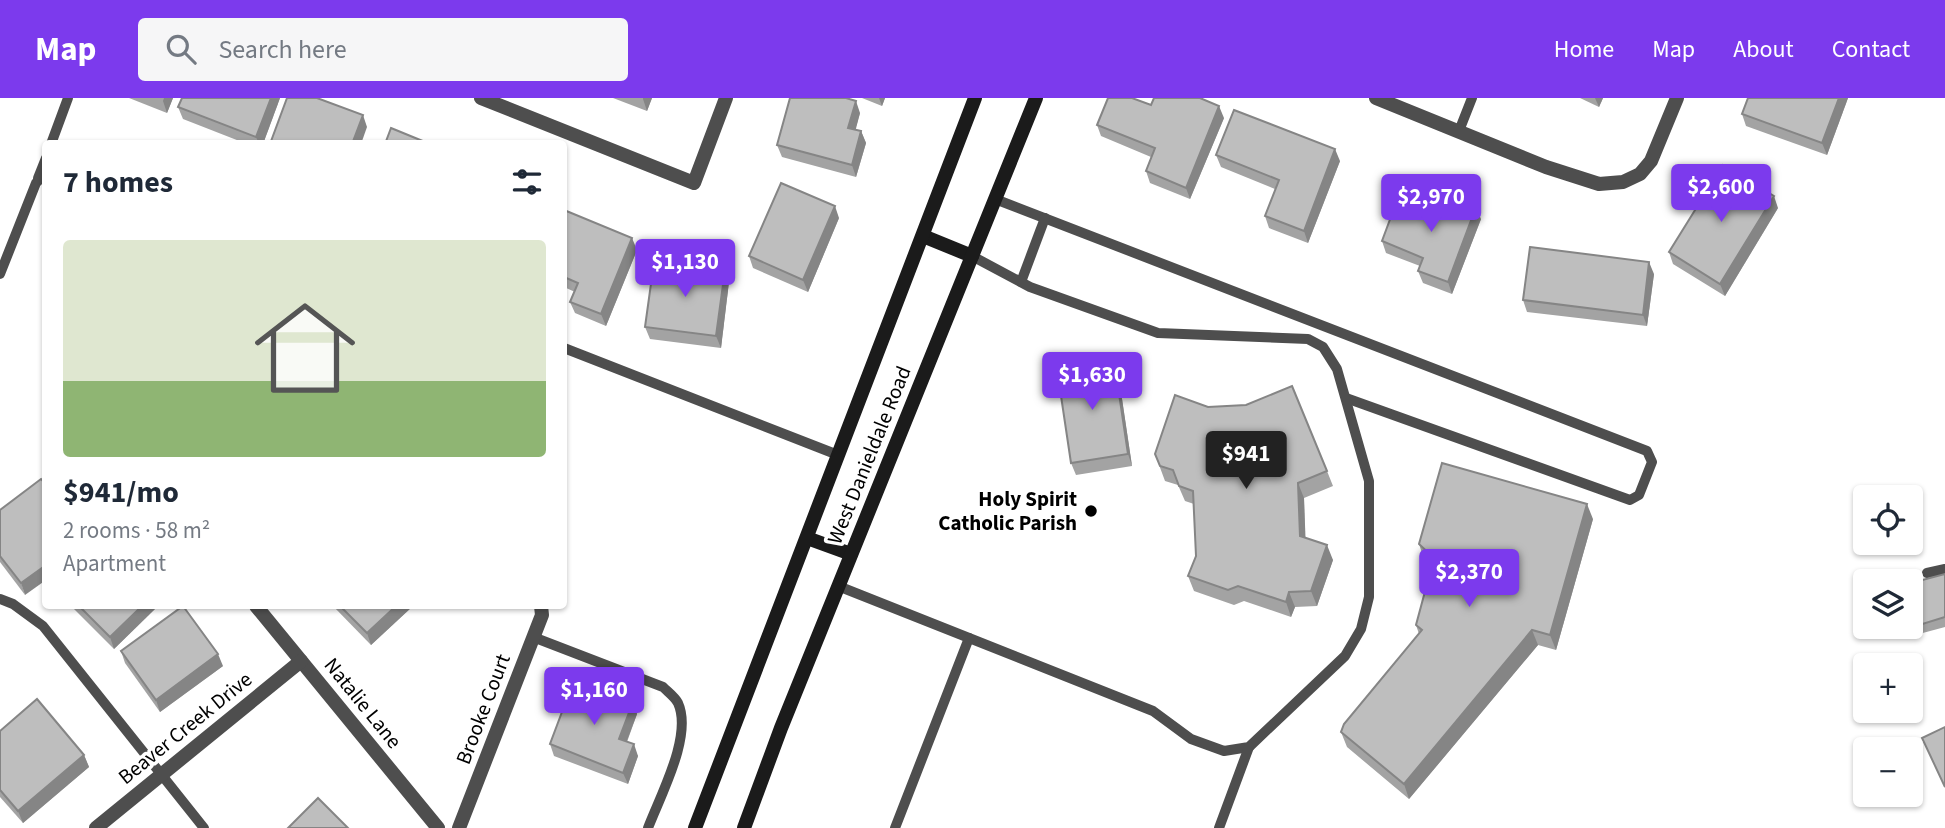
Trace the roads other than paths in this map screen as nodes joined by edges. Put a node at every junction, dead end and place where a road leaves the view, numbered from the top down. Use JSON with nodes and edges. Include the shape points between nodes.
{"nodes":[{"id":1,"x":68,"y":98,"type":"edge"},
{"id":2,"x":481,"y":98,"type":"edge"},
{"id":3,"x":726,"y":98,"type":"edge"},
{"id":4,"x":975,"y":98,"type":"edge"},
{"id":5,"x":1036,"y":98,"type":"edge"},
{"id":6,"x":1376,"y":98,"type":"edge"},
{"id":7,"x":1472,"y":98,"type":"edge"},
{"id":8,"x":1677,"y":98,"type":"edge"},
{"id":9,"x":506,"y":103,"type":"edge"},
{"id":10,"x":1459,"y":131,"type":"junction"},
{"id":11,"x":52,"y":140,"type":"edge"},
{"id":12,"x":42,"y":168,"type":"edge"},
{"id":13,"x":42,"y":177,"type":"edge"},
{"id":14,"x":36,"y":183,"type":"junction"},
{"id":15,"x":995,"y":199,"type":"junction"},
{"id":16,"x":1045,"y":218,"type":"junction"},
{"id":17,"x":923,"y":236,"type":"junction"},
{"id":18,"x":972,"y":256,"type":"junction"},
{"id":19,"x":0,"y":274,"type":"edge"},
{"id":20,"x":1021,"y":282,"type":"junction"},
{"id":21,"x":1314,"y":323,"type":"junction"},
{"id":22,"x":1308,"y":339,"type":"junction"},
{"id":23,"x":567,"y":349,"type":"edge"},
{"id":24,"x":1346,"y":398,"type":"junction"},
{"id":25,"x":838,"y":455,"type":"junction"},
{"id":26,"x":807,"y":538,"type":"junction"},
{"id":27,"x":851,"y":554,"type":"junction"},
{"id":28,"x":1945,"y":569,"type":"edge"},
{"id":29,"x":1927,"y":573,"type":"dead end"},
{"id":30,"x":838,"y":586,"type":"junction"},
{"id":31,"x":0,"y":600,"type":"edge"},
{"id":32,"x":259,"y":609,"type":"edge"},
{"id":33,"x":541,"y":609,"type":"edge"},
{"id":34,"x":533,"y":638,"type":"junction"},
{"id":35,"x":969,"y":638,"type":"junction"},
{"id":36,"x":302,"y":661,"type":"junction"},
{"id":37,"x":1249,"y":747,"type":"junction"},
{"id":38,"x":161,"y":775,"type":"junction"},
{"id":39,"x":96,"y":828,"type":"edge"},
{"id":40,"x":204,"y":828,"type":"edge"},
{"id":41,"x":438,"y":828,"type":"edge"},
{"id":42,"x":459,"y":828,"type":"edge"},
{"id":43,"x":648,"y":828,"type":"edge"},
{"id":44,"x":695,"y":828,"type":"edge"},
{"id":45,"x":744,"y":828,"type":"edge"},
{"id":46,"x":895,"y":828,"type":"edge"},
{"id":47,"x":1219,"y":828,"type":"edge"}],
"edges":[{"from":1,"to":11,"type":"lane"},
{"from":2,"to":9,"type":"street"},
{"from":3,"to":9,"type":"street","via":[[694,183]]},
{"from":4,"to":17,"type":"main road","name":"West Danieldale Road"},
{"from":5,"to":15,"type":"main road","name":"West Danieldale Road"},
{"from":6,"to":10,"type":"street"},
{"from":7,"to":10,"type":"lane"},
{"from":8,"to":10,"type":"street","via":[[1651,161],[1640,174],[1623,182],[1599,184]]},
{"from":12,"to":14,"type":"lane"},
{"from":13,"to":14,"type":"lane"},
{"from":14,"to":19,"type":"lane"},
{"from":15,"to":16,"type":"lane"},
{"from":15,"to":18,"type":"main road","name":"West Danieldale Road"},
{"from":16,"to":20,"type":"lane"},
{"from":16,"to":21,"type":"lane"},
{"from":17,"to":18,"type":"main road"},
{"from":17,"to":25,"type":"main road","name":"West Danieldale Road"},
{"from":18,"to":20,"type":"lane"},
{"from":18,"to":27,"type":"main road","name":"West Danieldale Road"},
{"from":20,"to":22,"type":"lane","via":[[1158,333]]},
{"from":21,"to":22,"type":"lane"},
{"from":21,"to":24,"type":"lane","via":[[1647,452],[1652,462],[1639,495],[1630,500]]},
{"from":22,"to":24,"type":"lane","via":[[1323,347],[1337,369]]},
{"from":23,"to":25,"type":"lane"},
{"from":24,"to":37,"type":"lane","via":[[1369,481],[1370,597],[1361,629],[1345,656]]},
{"from":25,"to":26,"type":"main road","name":"West Danieldale Road"},
{"from":26,"to":27,"type":"main road"},
{"from":26,"to":44,"type":"main road","name":"West Danieldale Road"},
{"from":27,"to":30,"type":"main road","name":"West Danieldale Road"},
{"from":28,"to":29,"type":"lane"},
{"from":30,"to":35,"type":"lane"},
{"from":30,"to":45,"type":"main road","name":"West Danieldale Road"},
{"from":31,"to":38,"type":"lane","via":[[43,626]]},
{"from":32,"to":36,"type":"street","name":"Natalie Lane"},
{"from":33,"to":34,"type":"street","name":"Brooke Court"},
{"from":34,"to":42,"type":"street","name":"Brooke Court"},
{"from":34,"to":43,"type":"lane","via":[[663,687],[677,701],[683,721],[676,755]]},
{"from":35,"to":37,"type":"lane","via":[[1153,711],[1191,739],[1224,751]]},
{"from":35,"to":46,"type":"lane"},
{"from":36,"to":38,"type":"street","name":"Beaver Creek Drive"},
{"from":36,"to":41,"type":"street","name":"Natalie Lane"},
{"from":37,"to":47,"type":"lane"},
{"from":38,"to":39,"type":"street","name":"Beaver Creek Drive"},
{"from":38,"to":40,"type":"lane"}]}
